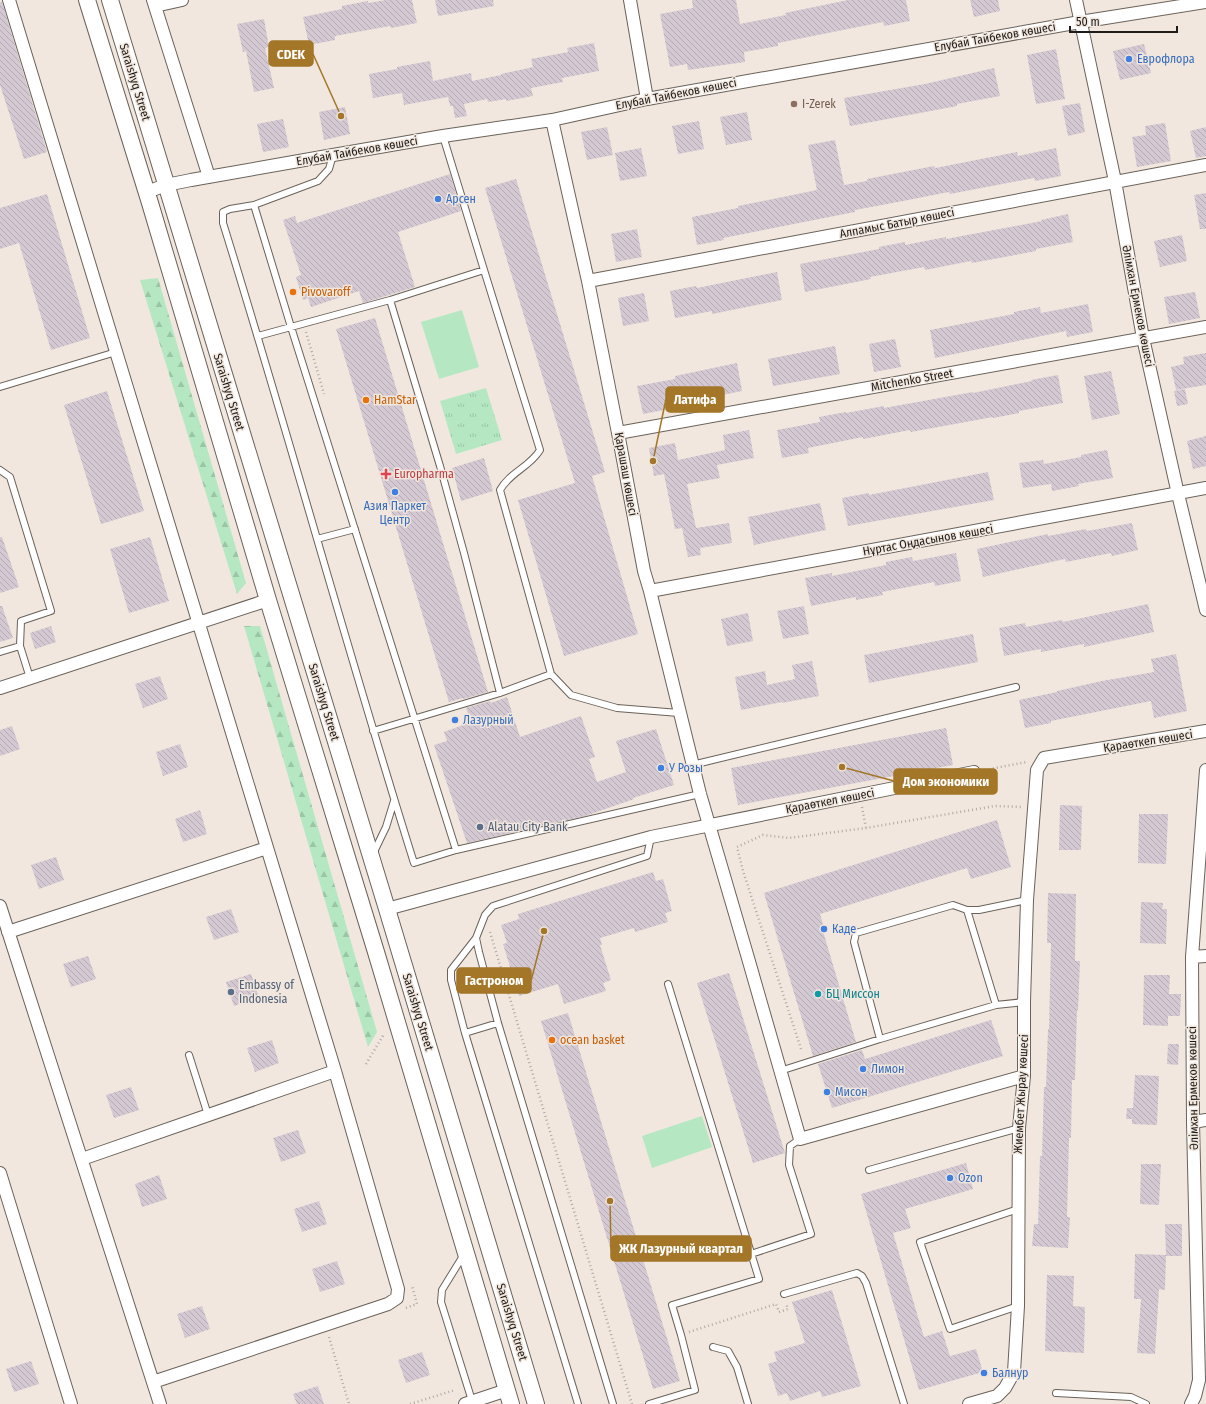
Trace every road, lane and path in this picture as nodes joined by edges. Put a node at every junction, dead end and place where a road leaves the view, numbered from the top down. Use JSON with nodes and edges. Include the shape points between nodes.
{"nodes":[{"id":1,"x":9,"y":0,"type":"edge"},
{"id":2,"x":87,"y":0,"type":"edge"},
{"id":3,"x":110,"y":0,"type":"edge"},
{"id":4,"x":182,"y":0,"type":"edge"},
{"id":5,"x":630,"y":0,"type":"edge"},
{"id":6,"x":1076,"y":0,"type":"edge"},
{"id":7,"x":1206,"y":2,"type":"edge"},
{"id":8,"x":154,"y":3,"type":"edge"},
{"id":9,"x":1080,"y":22,"type":"junction"},
{"id":10,"x":647,"y":99,"type":"junction"},
{"id":11,"x":552,"y":120,"type":"junction"},
{"id":12,"x":443,"y":136,"type":"junction"},
{"id":13,"x":333,"y":155,"type":"junction"},
{"id":14,"x":1206,"y":165,"type":"edge"},
{"id":15,"x":209,"y":177,"type":"junction"},
{"id":16,"x":1115,"y":181,"type":"junction"},
{"id":17,"x":166,"y":185,"type":"junction"},
{"id":18,"x":147,"y":192,"type":"junction"},
{"id":19,"x":254,"y":205,"type":"junction"},
{"id":20,"x":484,"y":270,"type":"junction"},
{"id":21,"x":588,"y":281,"type":"junction"},
{"id":22,"x":390,"y":300,"type":"junction"},
{"id":23,"x":291,"y":327,"type":"junction"},
{"id":24,"x":1206,"y":327,"type":"edge"},
{"id":25,"x":258,"y":336,"type":"junction"},
{"id":26,"x":1143,"y":338,"type":"junction"},
{"id":27,"x":116,"y":352,"type":"junction"},
{"id":28,"x":0,"y":387,"type":"edge"},
{"id":29,"x":618,"y":433,"type":"junction"},
{"id":30,"x":0,"y":470,"type":"edge"},
{"id":31,"x":1206,"y":488,"type":"edge"},
{"id":32,"x":1178,"y":494,"type":"junction"},
{"id":33,"x":355,"y":529,"type":"junction"},
{"id":34,"x":317,"y":539,"type":"junction"},
{"id":35,"x":650,"y":591,"type":"junction"},
{"id":36,"x":268,"y":600,"type":"junction"},
{"id":37,"x":1206,"y":610,"type":"edge"},
{"id":38,"x":199,"y":624,"type":"junction"},
{"id":39,"x":20,"y":646,"type":"junction"},
{"id":40,"x":0,"y":652,"type":"edge"},
{"id":41,"x":551,"y":674,"type":"junction"},
{"id":42,"x":30,"y":678,"type":"junction"},
{"id":43,"x":1016,"y":687,"type":"dead end"},
{"id":44,"x":0,"y":688,"type":"edge"},
{"id":45,"x":500,"y":693,"type":"junction"},
{"id":46,"x":301,"y":708,"type":"junction"},
{"id":47,"x":679,"y":713,"type":"junction"},
{"id":48,"x":415,"y":718,"type":"junction"},
{"id":49,"x":373,"y":730,"type":"junction"},
{"id":50,"x":1206,"y":732,"type":"edge"},
{"id":51,"x":1044,"y":758,"type":"junction"},
{"id":52,"x":692,"y":765,"type":"junction"},
{"id":53,"x":974,"y":772,"type":"joint"},
{"id":54,"x":1206,"y":772,"type":"edge"},
{"id":55,"x":700,"y":794,"type":"junction"},
{"id":56,"x":859,"y":795,"type":"junction"},
{"id":57,"x":394,"y":801,"type":"junction"},
{"id":58,"x":1034,"y":808,"type":"junction"},
{"id":59,"x":710,"y":825,"type":"junction"},
{"id":60,"x":866,"y":828,"type":"junction"},
{"id":61,"x":650,"y":837,"type":"junction"},
{"id":62,"x":267,"y":848,"type":"junction"},
{"id":63,"x":456,"y":850,"type":"junction"},
{"id":64,"x":372,"y":858,"type":"junction"},
{"id":65,"x":1027,"y":900,"type":"junction"},
{"id":66,"x":0,"y":906,"type":"edge"},
{"id":67,"x":387,"y":909,"type":"junction"},
{"id":68,"x":967,"y":910,"type":"junction"},
{"id":69,"x":484,"y":915,"type":"junction"},
{"id":70,"x":8,"y":932,"type":"junction"},
{"id":71,"x":476,"y":938,"type":"junction"},
{"id":72,"x":1206,"y":956,"type":"edge"},
{"id":73,"x":1192,"y":957,"type":"junction"},
{"id":74,"x":380,"y":967,"type":"junction"},
{"id":75,"x":668,"y":984,"type":"dead end"},
{"id":76,"x":1024,"y":1002,"type":"junction"},
{"id":77,"x":996,"y":1005,"type":"junction"},
{"id":78,"x":498,"y":1023,"type":"junction"},
{"id":79,"x":465,"y":1033,"type":"junction"},
{"id":80,"x":880,"y":1039,"type":"junction"},
{"id":81,"x":801,"y":1049,"type":"dead end"},
{"id":82,"x":189,"y":1055,"type":"dead end"},
{"id":83,"x":335,"y":1071,"type":"junction"},
{"id":84,"x":780,"y":1071,"type":"junction"},
{"id":85,"x":1024,"y":1076,"type":"junction"},
{"id":86,"x":208,"y":1115,"type":"junction"},
{"id":87,"x":1206,"y":1120,"type":"edge"},
{"id":88,"x":1193,"y":1122,"type":"junction"},
{"id":89,"x":1019,"y":1128,"type":"junction"},
{"id":90,"x":454,"y":1132,"type":"junction"},
{"id":91,"x":800,"y":1140,"type":"junction"},
{"id":92,"x":82,"y":1159,"type":"junction"},
{"id":93,"x":869,"y":1170,"type":"dead end"},
{"id":94,"x":0,"y":1173,"type":"edge"},
{"id":95,"x":2,"y":1186,"type":"edge"},
{"id":96,"x":1018,"y":1209,"type":"junction"},
{"id":97,"x":465,"y":1252,"type":"junction"},
{"id":98,"x":751,"y":1254,"type":"junction"},
{"id":99,"x":1201,"y":1282,"type":"edge"},
{"id":100,"x":784,"y":1294,"type":"joint"},
{"id":101,"x":1018,"y":1306,"type":"junction"},
{"id":102,"x":681,"y":1335,"type":"junction"},
{"id":103,"x":714,"y":1347,"type":"dead end"},
{"id":104,"x":153,"y":1382,"type":"junction"},
{"id":105,"x":455,"y":1390,"type":"dead end"},
{"id":106,"x":1056,"y":1393,"type":"dead end"},
{"id":107,"x":509,"y":1397,"type":"edge"},
{"id":108,"x":470,"y":1403,"type":"edge"},
{"id":109,"x":71,"y":1404,"type":"edge"},
{"id":110,"x":160,"y":1404,"type":"edge"},
{"id":111,"x":410,"y":1404,"type":"edge"},
{"id":112,"x":536,"y":1404,"type":"edge"},
{"id":113,"x":578,"y":1404,"type":"edge"},
{"id":114,"x":613,"y":1404,"type":"edge"},
{"id":115,"x":632,"y":1404,"type":"edge"},
{"id":116,"x":649,"y":1404,"type":"edge"},
{"id":117,"x":748,"y":1404,"type":"edge"},
{"id":118,"x":904,"y":1404,"type":"edge"},
{"id":119,"x":969,"y":1404,"type":"edge"},
{"id":120,"x":1146,"y":1404,"type":"edge"},
{"id":121,"x":1191,"y":1404,"type":"edge"}],
"edges":[{"from":1,"to":27,"type":"street"},
{"from":2,"to":18,"type":"main road","name":"Saraishyq Street"},
{"from":3,"to":17,"type":"main road","name":"Saraishyq Street"},
{"from":4,"to":8,"type":"street"},
{"from":5,"to":10,"type":"street"},
{"from":6,"to":9,"type":"street","name":"Әлімхан Ермеков көшесі"},
{"from":7,"to":9,"type":"street","name":"Елубай Тайбеков көшесі"},
{"from":8,"to":15,"type":"street"},
{"from":9,"to":10,"type":"street","name":"Елубай Тайбеков көшесі"},
{"from":9,"to":16,"type":"street","name":"Әлімхан Ермеков көшесі"},
{"from":10,"to":11,"type":"street","name":"Елубай Тайбеков көшесі"},
{"from":11,"to":12,"type":"street","name":"Елубай Тайбеков көшесі"},
{"from":11,"to":21,"type":"street","name":"Қарашаш көшесі"},
{"from":12,"to":13,"type":"street","name":"Елубай Тайбеков көшесі"},
{"from":12,"to":20,"type":"lane"},
{"from":13,"to":15,"type":"street","name":"Елубай Тайбеков көшесі"},
{"from":13,"to":19,"type":"lane","via":[[329,169],[318,181]]},
{"from":14,"to":16,"type":"street","name":"Алпамыс Батыр көшесі"},
{"from":15,"to":17,"type":"street","name":"Елубай Тайбеков көшесі"},
{"from":16,"to":21,"type":"street","name":"Алпамыс Батыр көшесі"},
{"from":16,"to":26,"type":"street","name":"Әлімхан Ермеков көшесі"},
{"from":17,"to":18,"type":"street","name":"Елубай Тайбеков көшесі"},
{"from":17,"to":64,"type":"main road","name":"Saraishyq Street"},
{"from":18,"to":36,"type":"main road","name":"Saraishyq Street"},
{"from":19,"to":23,"type":"lane"},
{"from":19,"to":25,"type":"lane","via":[[224,212],[223,223]]},
{"from":20,"to":22,"type":"lane"},
{"from":20,"to":41,"type":"lane","via":[[540,450],[536,458],[504,482],[500,490]]},
{"from":21,"to":29,"type":"street","name":"Қарашаш көшесі"},
{"from":22,"to":23,"type":"lane"},
{"from":22,"to":45,"type":"lane","via":[[440,466]]},
{"from":23,"to":25,"type":"lane"},
{"from":23,"to":33,"type":"lane"},
{"from":24,"to":26,"type":"street","name":"Mitchenko Street"},
{"from":25,"to":34,"type":"lane"},
{"from":26,"to":29,"type":"street","name":"Mitchenko Street"},
{"from":26,"to":32,"type":"street","name":"Әлімхан Ермеков көшесі"},
{"from":27,"to":28,"type":"lane"},
{"from":27,"to":38,"type":"street"},
{"from":29,"to":35,"type":"street","name":"Қарашаш көшесі"},
{"from":30,"to":39,"type":"lane","via":[[10,477],[51,611],[21,621]]},
{"from":31,"to":32,"type":"street","name":"Нұртас Оңдасынов көшесі"},
{"from":32,"to":35,"type":"street","name":"Нұртас Оңдасынов көшесі"},
{"from":32,"to":37,"type":"street","name":"Әлімхан Ермеков көшесі"},
{"from":33,"to":34,"type":"lane"},
{"from":33,"to":48,"type":"lane"},
{"from":34,"to":49,"type":"lane"},
{"from":35,"to":47,"type":"street","name":"Қарашаш көшесі"},
{"from":36,"to":38,"type":"street"},
{"from":36,"to":46,"type":"main road","name":"Saraishyq Street"},
{"from":38,"to":42,"type":"street"},
{"from":38,"to":62,"type":"street"},
{"from":39,"to":40,"type":"lane"},
{"from":39,"to":42,"type":"lane"},
{"from":41,"to":45,"type":"lane"},
{"from":41,"to":47,"type":"lane","via":[[571,695],[617,708]]},
{"from":42,"to":44,"type":"street"},
{"from":43,"to":52,"type":"lane"},
{"from":45,"to":48,"type":"lane"},
{"from":46,"to":67,"type":"main road","via":[[313,725],[370,905],[374,908]]},
{"from":46,"to":74,"type":"main road","name":"Saraishyq Street"},
{"from":47,"to":52,"type":"street","name":"Қарашаш көшесі"},
{"from":48,"to":49,"type":"lane"},
{"from":48,"to":63,"type":"lane"},
{"from":49,"to":57,"type":"lane"},
{"from":50,"to":51,"type":"street","name":"Қараөткел көшесі"},
{"from":51,"to":53,"type":"path"},
{"from":51,"to":58,"type":"street","name":"Жиембет Жырау көшесі","via":[[1037,770]]},
{"from":52,"to":55,"type":"street","name":"Қарашаш көшесі"},
{"from":53,"to":56,"type":"street","name":"Қараөткел көшесі"},
{"from":54,"to":73,"type":"street","name":"Әлімхан Ермеков көшесі"},
{"from":55,"to":59,"type":"street","name":"Қарашаш көшесі"},
{"from":55,"to":63,"type":"lane"},
{"from":56,"to":59,"type":"street","name":"Қараөткел көшесі"},
{"from":56,"to":60,"type":"path"},
{"from":57,"to":63,"type":"lane","via":[[414,863]]},
{"from":57,"to":64,"type":"lane"},
{"from":58,"to":60,"type":"path","via":[[995,806]]},
{"from":58,"to":65,"type":"street","name":"Жиембет Жырау көшесі"},
{"from":59,"to":61,"type":"street","name":"Қараөткел көшесі"},
{"from":59,"to":84,"type":"street","name":"Қарашаш көшесі"},
{"from":60,"to":81,"type":"path","via":[[789,838],[763,835],[737,847]]},
{"from":61,"to":67,"type":"street","name":"Қараөткел көшесі"},
{"from":61,"to":69,"type":"lane","via":[[647,856],[493,906]]},
{"from":62,"to":70,"type":"street"},
{"from":62,"to":83,"type":"street"},
{"from":64,"to":67,"type":"main road","name":"Saraishyq Street"},
{"from":65,"to":68,"type":"lane"},
{"from":65,"to":76,"type":"street","name":"Жиембет Жырау көшесі"},
{"from":66,"to":70,"type":"street"},
{"from":67,"to":90,"type":"main road","name":"Saraishyq Street"},
{"from":68,"to":77,"type":"lane"},
{"from":68,"to":80,"type":"lane","via":[[953,905],[856,933],[855,947]]},
{"from":69,"to":71,"type":"lane"},
{"from":69,"to":115,"type":"path"},
{"from":70,"to":92,"type":"street"},
{"from":71,"to":78,"type":"lane"},
{"from":71,"to":79,"type":"lane","via":[[451,970],[451,980]]},
{"from":72,"to":73,"type":"street"},
{"from":73,"to":88,"type":"street","name":"Әлімхан Ермеков көшесі"},
{"from":74,"to":90,"type":"main road","via":[[395,965],[399,969],[439,1109]]},
{"from":74,"to":97,"type":"main road","name":"Saraishyq Street"},
{"from":75,"to":98,"type":"lane"},
{"from":76,"to":77,"type":"lane"},
{"from":76,"to":85,"type":"street","name":"Жиембет Жырау көшесі"},
{"from":77,"to":80,"type":"lane"},
{"from":78,"to":79,"type":"lane"},
{"from":78,"to":114,"type":"lane"},
{"from":79,"to":113,"type":"lane"},
{"from":80,"to":84,"type":"lane"},
{"from":82,"to":86,"type":"lane"},
{"from":83,"to":86,"type":"street"},
{"from":83,"to":104,"type":"street","via":[[398,1289],[397,1298],[388,1304]]},
{"from":84,"to":91,"type":"street","name":"Қарашаш көшесі"},
{"from":85,"to":89,"type":"street","name":"Жиембет Жырау көшесі"},
{"from":85,"to":91,"type":"street"},
{"from":86,"to":92,"type":"street"},
{"from":87,"to":88,"type":"street"},
{"from":88,"to":99,"type":"street","name":"Әлімхан Ермеков көшесі"},
{"from":89,"to":93,"type":"lane"},
{"from":89,"to":96,"type":"street","name":"Жиембет Жырау көшесі"},
{"from":90,"to":112,"type":"main road","name":"Saraishyq Street"},
{"from":91,"to":98,"type":"lane","via":[[790,1146],[789,1165],[811,1234]]},
{"from":92,"to":104,"type":"street"},
{"from":94,"to":95,"type":"street"},
{"from":95,"to":109,"type":"street"},
{"from":96,"to":101,"type":"street","name":"Жиембет Жырау көшесі"},
{"from":96,"to":101,"type":"lane","via":[[920,1242],[950,1328]]},
{"from":97,"to":107,"type":"main road","name":"Saraishyq Street"},
{"from":97,"to":108,"type":"lane","via":[[442,1290],[441,1302]]},
{"from":98,"to":102,"type":"lane","via":[[760,1279],[672,1305]]},
{"from":99,"to":121,"type":"street","name":"Әлімхан Ермеков көшесі","via":[[1199,1380]]},
{"from":100,"to":102,"type":"path","via":[[788,1309],[778,1312],[776,1304]]},
{"from":100,"to":118,"type":"lane","via":[[857,1273],[862,1276]]},
{"from":101,"to":119,"type":"street","name":"Жиембет Жырау көшесі","via":[[1014,1372],[997,1396]]},
{"from":102,"to":116,"type":"lane","via":[[695,1390]]},
{"from":103,"to":117,"type":"lane","via":[[728,1351],[737,1367]]},
{"from":104,"to":110,"type":"street"},
{"from":105,"to":111,"type":"path"},
{"from":106,"to":120,"type":"lane","via":[[1131,1397]]},
{"from":107,"to":108,"type":"street"}]}
